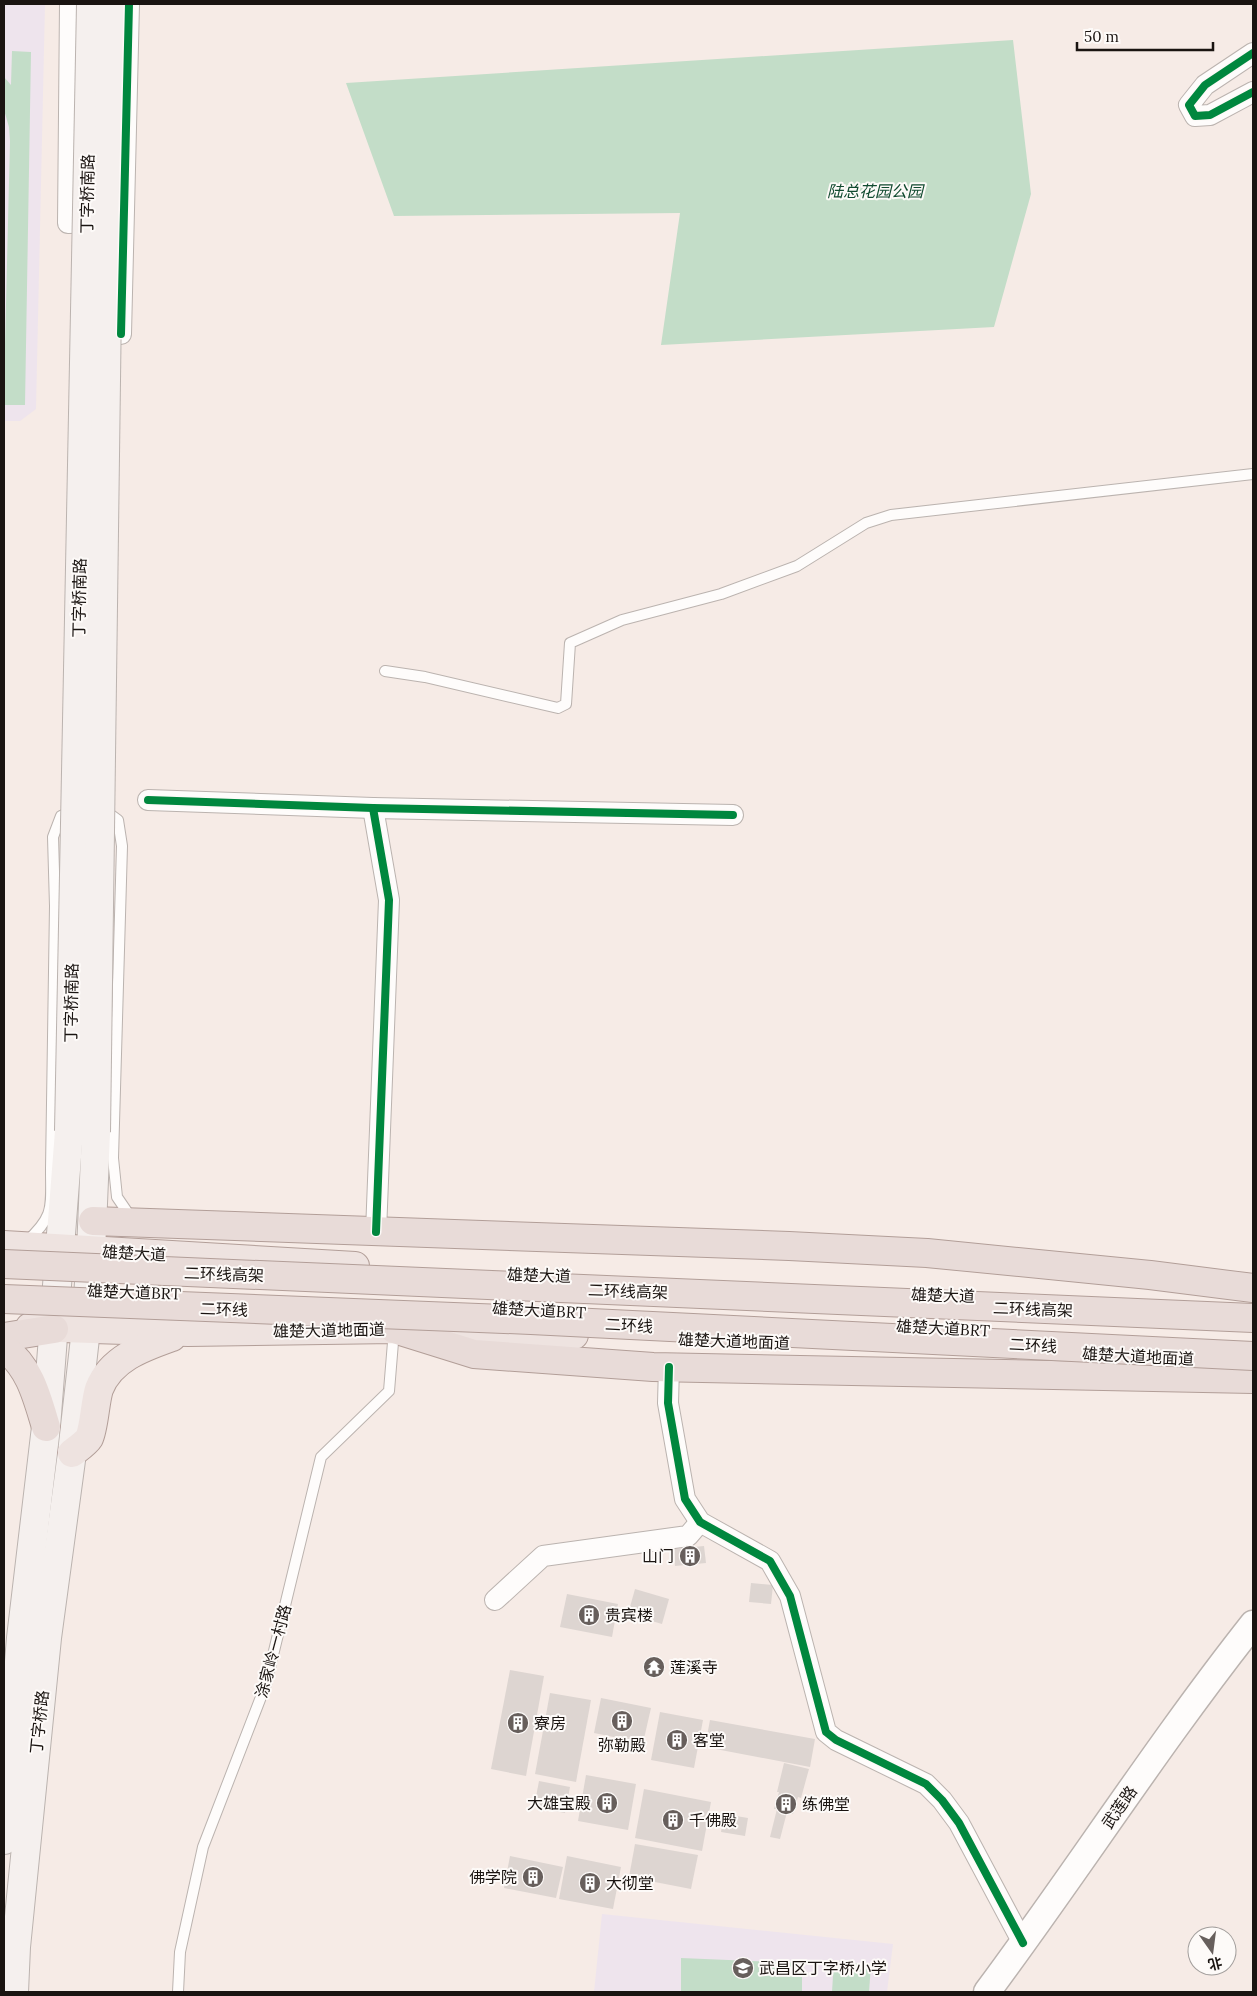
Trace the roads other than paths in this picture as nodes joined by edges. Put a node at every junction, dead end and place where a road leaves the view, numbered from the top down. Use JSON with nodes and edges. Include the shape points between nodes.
{"nodes":[{"id":1,"x":70,"y":4,"type":"edge"},
{"id":2,"x":90,"y":4,"type":"edge"},
{"id":3,"x":111,"y":4,"type":"edge"},
{"id":4,"x":129,"y":4,"type":"edge"},
{"id":5,"x":1253,"y":53,"type":"edge"},
{"id":6,"x":1253,"y":92,"type":"edge"},
{"id":7,"x":124,"y":222,"type":"junction"},
{"id":8,"x":122,"y":334,"type":"dead end"},
{"id":9,"x":1253,"y":474,"type":"edge"},
{"id":10,"x":385,"y":672,"type":"dead end"},
{"id":11,"x":148,"y":800,"type":"dead end"},
{"id":12,"x":374,"y":808,"type":"junction"},
{"id":13,"x":733,"y":815,"type":"dead end"},
{"id":14,"x":113,"y":1158,"type":"junction"},
{"id":15,"x":51,"y":1169,"type":"junction"},
{"id":16,"x":94,"y":1190,"type":"junction"},
{"id":17,"x":65,"y":1193,"type":"junction"},
{"id":18,"x":93,"y":1221,"type":"junction"},
{"id":19,"x":134,"y":1222,"type":"junction"},
{"id":20,"x":376,"y":1232,"type":"junction"},
{"id":21,"x":61,"y":1248,"type":"junction"},
{"id":22,"x":91,"y":1251,"type":"junction"},
{"id":23,"x":9,"y":1252,"type":"edge"},
{"id":24,"x":1253,"y":1288,"type":"edge"},
{"id":25,"x":73,"y":1289,"type":"junction"},
{"id":26,"x":4,"y":1299,"type":"edge"},
{"id":27,"x":1253,"y":1311,"type":"edge"},
{"id":28,"x":1253,"y":1318,"type":"edge"},
{"id":29,"x":4,"y":1326,"type":"edge"},
{"id":30,"x":54,"y":1329,"type":"junction"},
{"id":31,"x":86,"y":1329,"type":"junction"},
{"id":32,"x":394,"y":1329,"type":"junction"},
{"id":33,"x":188,"y":1332,"type":"junction"},
{"id":34,"x":4,"y":1337,"type":"edge"},
{"id":35,"x":4,"y":1348,"type":"edge"},
{"id":36,"x":1253,"y":1356,"type":"edge"},
{"id":37,"x":1253,"y":1363,"type":"edge"},
{"id":38,"x":669,"y":1367,"type":"junction"},
{"id":39,"x":1253,"y":1379,"type":"edge"},
{"id":40,"x":46,"y":1427,"type":"junction"},
{"id":41,"x":72,"y":1454,"type":"junction"},
{"id":42,"x":692,"y":1534,"type":"junction"},
{"id":43,"x":494,"y":1600,"type":"dead end"},
{"id":44,"x":1253,"y":1624,"type":"edge"},
{"id":45,"x":10,"y":1706,"type":"edge"},
{"id":46,"x":4,"y":1840,"type":"edge"},
{"id":47,"x":1023,"y":1943,"type":"junction"},
{"id":48,"x":14,"y":1992,"type":"edge"},
{"id":49,"x":178,"y":1992,"type":"edge"},
{"id":50,"x":987,"y":1992,"type":"edge"}],
"edges":[{"from":1,"to":7,"type":"street","via":[[68,222]]},
{"from":2,"to":17,"type":"main road","name":"丁字桥南路","bridge":true,"via":[[69,1131]]},
{"from":3,"to":16,"type":"main road","name":"丁字桥南路","bridge":true},
{"from":4,"to":7,"type":"street"},
{"from":5,"to":6,"type":"street","via":[[1205,85],[1189,105],[1195,116],[1210,116]]},
{"from":7,"to":8,"type":"street"},
{"from":9,"to":10,"type":"lane","via":[[891,515],[866,522],[797,566],[721,594],[622,620],[570,643],[566,704],[558,708],[425,677]]},
{"from":11,"to":12,"type":"street"},
{"from":12,"to":13,"type":"street"},
{"from":12,"to":20,"type":"street","via":[[389,900]]},
{"from":14,"to":15,"type":"lane","via":[[122,846],[118,820],[105,809],[82,807],[61,816],[53,837]]},
{"from":14,"to":16,"type":"lane"},
{"from":14,"to":19,"type":"lane","via":[[117,1197]]},
{"from":15,"to":17,"type":"lane"},
{"from":15,"to":23,"type":"lane","via":[[51,1210],[40,1229]]},
{"from":16,"to":18,"type":"main road","name":"丁字桥南路"},
{"from":17,"to":21,"type":"main road","name":"丁字桥南路"},
{"from":18,"to":19,"type":"highway"},
{"from":18,"to":22,"type":"main road","name":"丁字桥南路"},
{"from":19,"to":20,"type":"highway"},
{"from":20,"to":24,"type":"highway","via":[[927,1253]]},
{"from":21,"to":22,"type":"main road","name":"雄楚大道"},
{"from":21,"to":23,"type":"main road","name":"雄楚大道"},
{"from":21,"to":25,"type":"main road","name":"丁字桥南路"},
{"from":22,"to":25,"type":"main road","name":"丁字桥南路"},
{"from":22,"to":27,"type":"main road","name":"雄楚大道","via":[[832,1291],[1061,1298]]},
{"from":23,"to":28,"type":"highway","name":"二环线高架","bridge":true},
{"from":25,"to":30,"type":"main road","name":"丁字桥路"},
{"from":25,"to":31,"type":"main road","name":"丁字桥路"},
{"from":26,"to":36,"type":"highway","name":"二环线","bridge":true,"via":[[530,1320]]},
{"from":29,"to":30,"type":"main road","name":"雄楚大道地面道"},
{"from":30,"to":31,"type":"main road","name":"雄楚大道地面道"},
{"from":30,"to":34,"type":"highway"},
{"from":30,"to":40,"type":"main road","name":"丁字桥路"},
{"from":31,"to":33,"type":"main road","name":"雄楚大道地面道"},
{"from":31,"to":41,"type":"main road","name":"丁字桥路"},
{"from":32,"to":33,"type":"main road","name":"雄楚大道地面道"},
{"from":32,"to":37,"type":"main road","name":"雄楚大道地面道","via":[[1096,1354]]},
{"from":32,"to":38,"type":"highway","via":[[474,1354]]},
{"from":32,"to":49,"type":"lane","name":"涂家岭一村路","via":[[389,1391],[321,1457],[266,1684],[203,1847],[180,1952]]},
{"from":33,"to":41,"type":"main road","via":[[136,1351],[114,1366],[99,1389],[89,1438]]},
{"from":35,"to":40,"type":"highway","via":[[20,1362],[27,1374]]},
{"from":38,"to":39,"type":"highway"},
{"from":38,"to":42,"type":"street","via":[[668,1403]]},
{"from":40,"to":45,"type":"main road","name":"丁字桥路"},
{"from":41,"to":48,"type":"main road","name":"丁字桥路","via":[[47,1638]]},
{"from":42,"to":43,"type":"street","via":[[543,1556]]},
{"from":42,"to":47,"type":"street","via":[[770,1561],[790,1596],[826,1732],[932,1790],[959,1823]]},
{"from":44,"to":47,"type":"street","name":"武莲路","via":[[1177,1724]]},
{"from":45,"to":46,"type":"main road","name":"丁字桥路"},
{"from":47,"to":50,"type":"street","name":"武莲路"}]}
